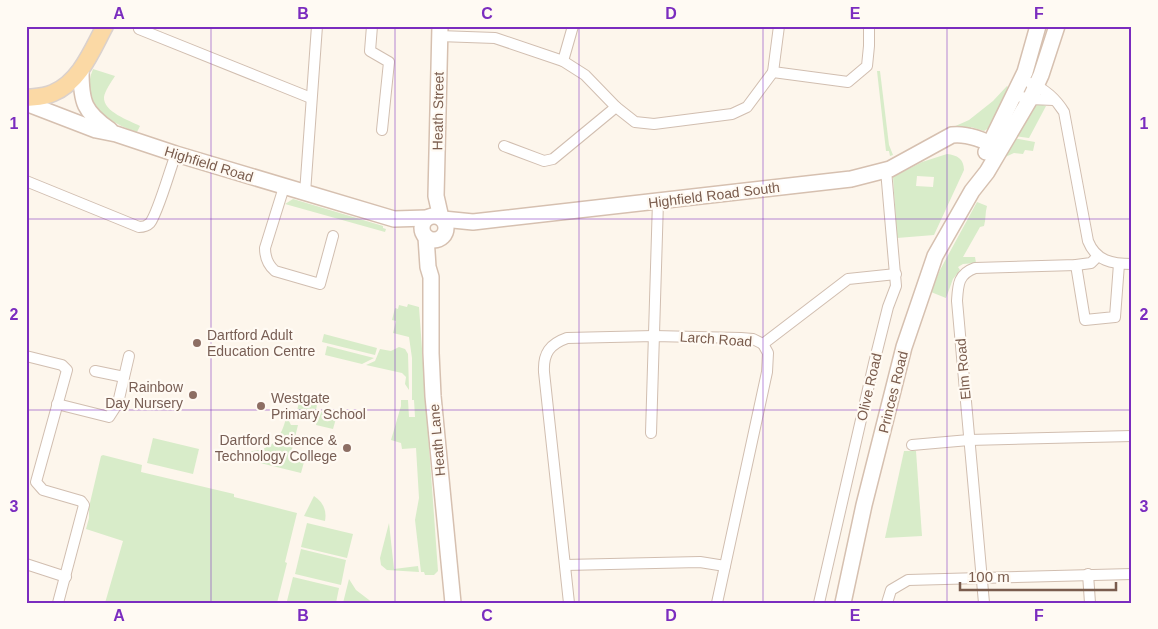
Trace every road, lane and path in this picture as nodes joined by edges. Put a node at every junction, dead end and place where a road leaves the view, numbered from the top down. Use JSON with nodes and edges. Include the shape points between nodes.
{"nodes":[{"id":1,"x":105,"y":26,"type":"edge"},
{"id":2,"x":317,"y":26,"type":"edge"},
{"id":3,"x":372,"y":26,"type":"edge"},
{"id":4,"x":573,"y":26,"type":"edge"},
{"id":5,"x":779,"y":26,"type":"edge"},
{"id":6,"x":869,"y":26,"type":"edge"},
{"id":7,"x":1038,"y":26,"type":"edge"},
{"id":8,"x":1057,"y":26,"type":"edge"},
{"id":9,"x":139,"y":29,"type":"dead end"},
{"id":10,"x":439,"y":31,"type":"edge"},
{"id":11,"x":564,"y":61,"type":"junction"},
{"id":12,"x":80,"y":71,"type":"junction"},
{"id":13,"x":773,"y":72,"type":"junction"},
{"id":14,"x":1022,"y":80,"type":"junction"},
{"id":15,"x":1033,"y":92,"type":"junction"},
{"id":16,"x":1014,"y":95,"type":"junction"},
{"id":17,"x":311,"y":98,"type":"junction"},
{"id":18,"x":26,"y":100,"type":"edge"},
{"id":19,"x":1054,"y":100,"type":"junction"},
{"id":20,"x":616,"y":107,"type":"junction"},
{"id":21,"x":382,"y":130,"type":"dead end"},
{"id":22,"x":116,"y":134,"type":"junction"},
{"id":23,"x":504,"y":146,"type":"dead end"},
{"id":24,"x":992,"y":152,"type":"junction"},
{"id":25,"x":176,"y":154,"type":"junction"},
{"id":26,"x":886,"y":170,"type":"junction"},
{"id":27,"x":26,"y":181,"type":"edge"},
{"id":28,"x":284,"y":187,"type":"junction"},
{"id":29,"x":305,"y":193,"type":"junction"},
{"id":30,"x":658,"y":201,"type":"junction"},
{"id":31,"x":394,"y":218,"type":"junction"},
{"id":32,"x":435,"y":218,"type":"junction"},
{"id":33,"x":473,"y":222,"type":"junction"},
{"id":34,"x":333,"y":236,"type":"dead end"},
{"id":35,"x":425,"y":236,"type":"junction"},
{"id":36,"x":443,"y":236,"type":"junction"},
{"id":37,"x":1098,"y":256,"type":"junction"},
{"id":38,"x":1119,"y":264,"type":"junction"},
{"id":39,"x":1132,"y":264,"type":"edge"},
{"id":40,"x":1076,"y":265,"type":"junction"},
{"id":41,"x":896,"y":274,"type":"junction"},
{"id":42,"x":431,"y":277,"type":"junction"},
{"id":43,"x":320,"y":284,"type":"junction"},
{"id":44,"x":317,"y":294,"type":"dead end"},
{"id":45,"x":654,"y":336,"type":"junction"},
{"id":46,"x":763,"y":344,"type":"junction"},
{"id":47,"x":26,"y":356,"type":"edge"},
{"id":48,"x":129,"y":356,"type":"dead end"},
{"id":49,"x":95,"y":371,"type":"dead end"},
{"id":50,"x":124,"y":377,"type":"junction"},
{"id":51,"x":56,"y":404,"type":"junction"},
{"id":52,"x":651,"y":433,"type":"dead end"},
{"id":53,"x":1132,"y":436,"type":"edge"},
{"id":54,"x":969,"y":440,"type":"junction"},
{"id":55,"x":912,"y":445,"type":"dead end"},
{"id":56,"x":26,"y":564,"type":"edge"},
{"id":57,"x":565,"y":566,"type":"junction"},
{"id":58,"x":725,"y":566,"type":"junction"},
{"id":59,"x":1088,"y":574,"type":"junction"},
{"id":60,"x":1132,"y":574,"type":"edge"},
{"id":61,"x":66,"y":577,"type":"junction"},
{"id":62,"x":981,"y":579,"type":"junction"},
{"id":63,"x":58,"y":603,"type":"edge"},
{"id":64,"x":453,"y":603,"type":"edge"},
{"id":65,"x":569,"y":603,"type":"edge"},
{"id":66,"x":717,"y":603,"type":"edge"},
{"id":67,"x":819,"y":603,"type":"edge"},
{"id":68,"x":843,"y":603,"type":"edge"},
{"id":69,"x":887,"y":603,"type":"edge"},
{"id":70,"x":984,"y":603,"type":"edge"},
{"id":71,"x":1090,"y":603,"type":"edge"}],
"edges":[{"from":1,"to":12,"type":"main road"},
{"from":2,"to":17,"type":"street"},
{"from":3,"to":21,"type":"street","via":[[370,51],[389,62]]},
{"from":4,"to":11,"type":"street"},
{"from":5,"to":13,"type":"street"},
{"from":6,"to":13,"type":"street","via":[[867,66],[848,82]]},
{"from":7,"to":14,"type":"street","name":"Princes Road"},
{"from":8,"to":15,"type":"street","name":"Princes Road"},
{"from":9,"to":17,"type":"street"},
{"from":10,"to":11,"type":"street","via":[[495,38]]},
{"from":10,"to":32,"type":"street","name":"Heath Street"},
{"from":11,"to":20,"type":"street","via":[[585,75]]},
{"from":12,"to":18,"type":"main road","via":[[55,93]]},
{"from":12,"to":22,"type":"street","via":[[85,105],[95,119]]},
{"from":13,"to":20,"type":"street","via":[[747,108],[732,114],[654,124],[635,122]]},
{"from":14,"to":15,"type":"street"},
{"from":14,"to":16,"type":"street","name":"Princes Road"},
{"from":15,"to":16,"type":"street"},
{"from":15,"to":19,"type":"street"},
{"from":15,"to":19,"type":"street","via":[[1050,95]]},
{"from":15,"to":24,"type":"street","name":"Princes Road"},
{"from":16,"to":24,"type":"street","name":"Princes Road"},
{"from":17,"to":29,"type":"street"},
{"from":18,"to":22,"type":"street","name":"Highfield Road","via":[[96,130]]},
{"from":19,"to":37,"type":"street","via":[[1064,112],[1088,241]]},
{"from":20,"to":23,"type":"street","via":[[553,159],[544,161]]},
{"from":22,"to":25,"type":"street","name":"Highfield Road"},
{"from":24,"to":26,"type":"street","name":"Highfield Road South","via":[[947,138]]},
{"from":24,"to":68,"type":"street","name":"Princes Road","via":[[982,180],[972,191],[935,256],[904,347]]},
{"from":25,"to":27,"type":"street","via":[[155,213],[148,225],[139,227]]},
{"from":25,"to":28,"type":"street","name":"Highfield Road"},
{"from":26,"to":30,"type":"street","name":"Highfield Road South","via":[[851,179]]},
{"from":26,"to":41,"type":"street","name":"Olive Road"},
{"from":28,"to":29,"type":"street","name":"Highfield Road"},
{"from":28,"to":43,"type":"street","via":[[265,248],[266,258],[275,271]]},
{"from":29,"to":31,"type":"street","name":"Highfield Road"},
{"from":30,"to":33,"type":"street","name":"Highfield Road South"},
{"from":30,"to":45,"type":"street"},
{"from":31,"to":32,"type":"street","name":"Highfield Road"},
{"from":31,"to":35,"type":"street","name":"Highfield Road"},
{"from":32,"to":33,"type":"street","name":"Highfield Road South"},
{"from":32,"to":35,"type":"street","via":[[422,228]]},
{"from":32,"to":36,"type":"street","via":[[446,227]]},
{"from":33,"to":36,"type":"street","name":"Highfield Road South"},
{"from":34,"to":43,"type":"street"},
{"from":35,"to":36,"type":"street","via":[[434,240]]},
{"from":35,"to":42,"type":"street","name":"Heath Lane"},
{"from":36,"to":42,"type":"street","name":"Heath Lane"},
{"from":37,"to":38,"type":"street"},
{"from":37,"to":40,"type":"street","name":"Elm Road","via":[[1091,263]]},
{"from":38,"to":39,"type":"street"},
{"from":38,"to":40,"type":"street","via":[[1115,317],[1085,320]]},
{"from":40,"to":54,"type":"street","name":"Elm Road","via":[[975,268],[961,278],[957,301]]},
{"from":41,"to":46,"type":"street","name":"Larch Road","via":[[848,279]]},
{"from":41,"to":67,"type":"street","name":"Olive Road","via":[[896,286],[874,362]]},
{"from":42,"to":64,"type":"street","name":"Heath Lane","via":[[433,396]]},
{"from":43,"to":44,"type":"street"},
{"from":45,"to":46,"type":"street","name":"Larch Road","via":[[753,339]]},
{"from":45,"to":52,"type":"street"},
{"from":45,"to":57,"type":"street","name":"Larch Road","via":[[567,338],[548,350],[544,372]]},
{"from":46,"to":58,"type":"street","via":[[768,353],[767,372]]},
{"from":47,"to":51,"type":"street","via":[[62,365],[67,370]]},
{"from":48,"to":50,"type":"street"},
{"from":49,"to":50,"type":"street"},
{"from":50,"to":51,"type":"street","via":[[118,402],[109,417]]},
{"from":51,"to":61,"type":"street","via":[[36,482],[43,490],[81,500],[84,505]]},
{"from":53,"to":54,"type":"street"},
{"from":54,"to":55,"type":"street"},
{"from":54,"to":62,"type":"street","name":"Elm Road"},
{"from":56,"to":61,"type":"street"},
{"from":57,"to":58,"type":"street","via":[[700,562]]},
{"from":57,"to":65,"type":"street"},
{"from":58,"to":66,"type":"street"},
{"from":59,"to":60,"type":"street"},
{"from":59,"to":62,"type":"street"},
{"from":59,"to":71,"type":"street"},
{"from":61,"to":63,"type":"street"},
{"from":62,"to":69,"type":"street","via":[[908,580],[891,590]]},
{"from":62,"to":70,"type":"street","name":"Elm Road"}]}
